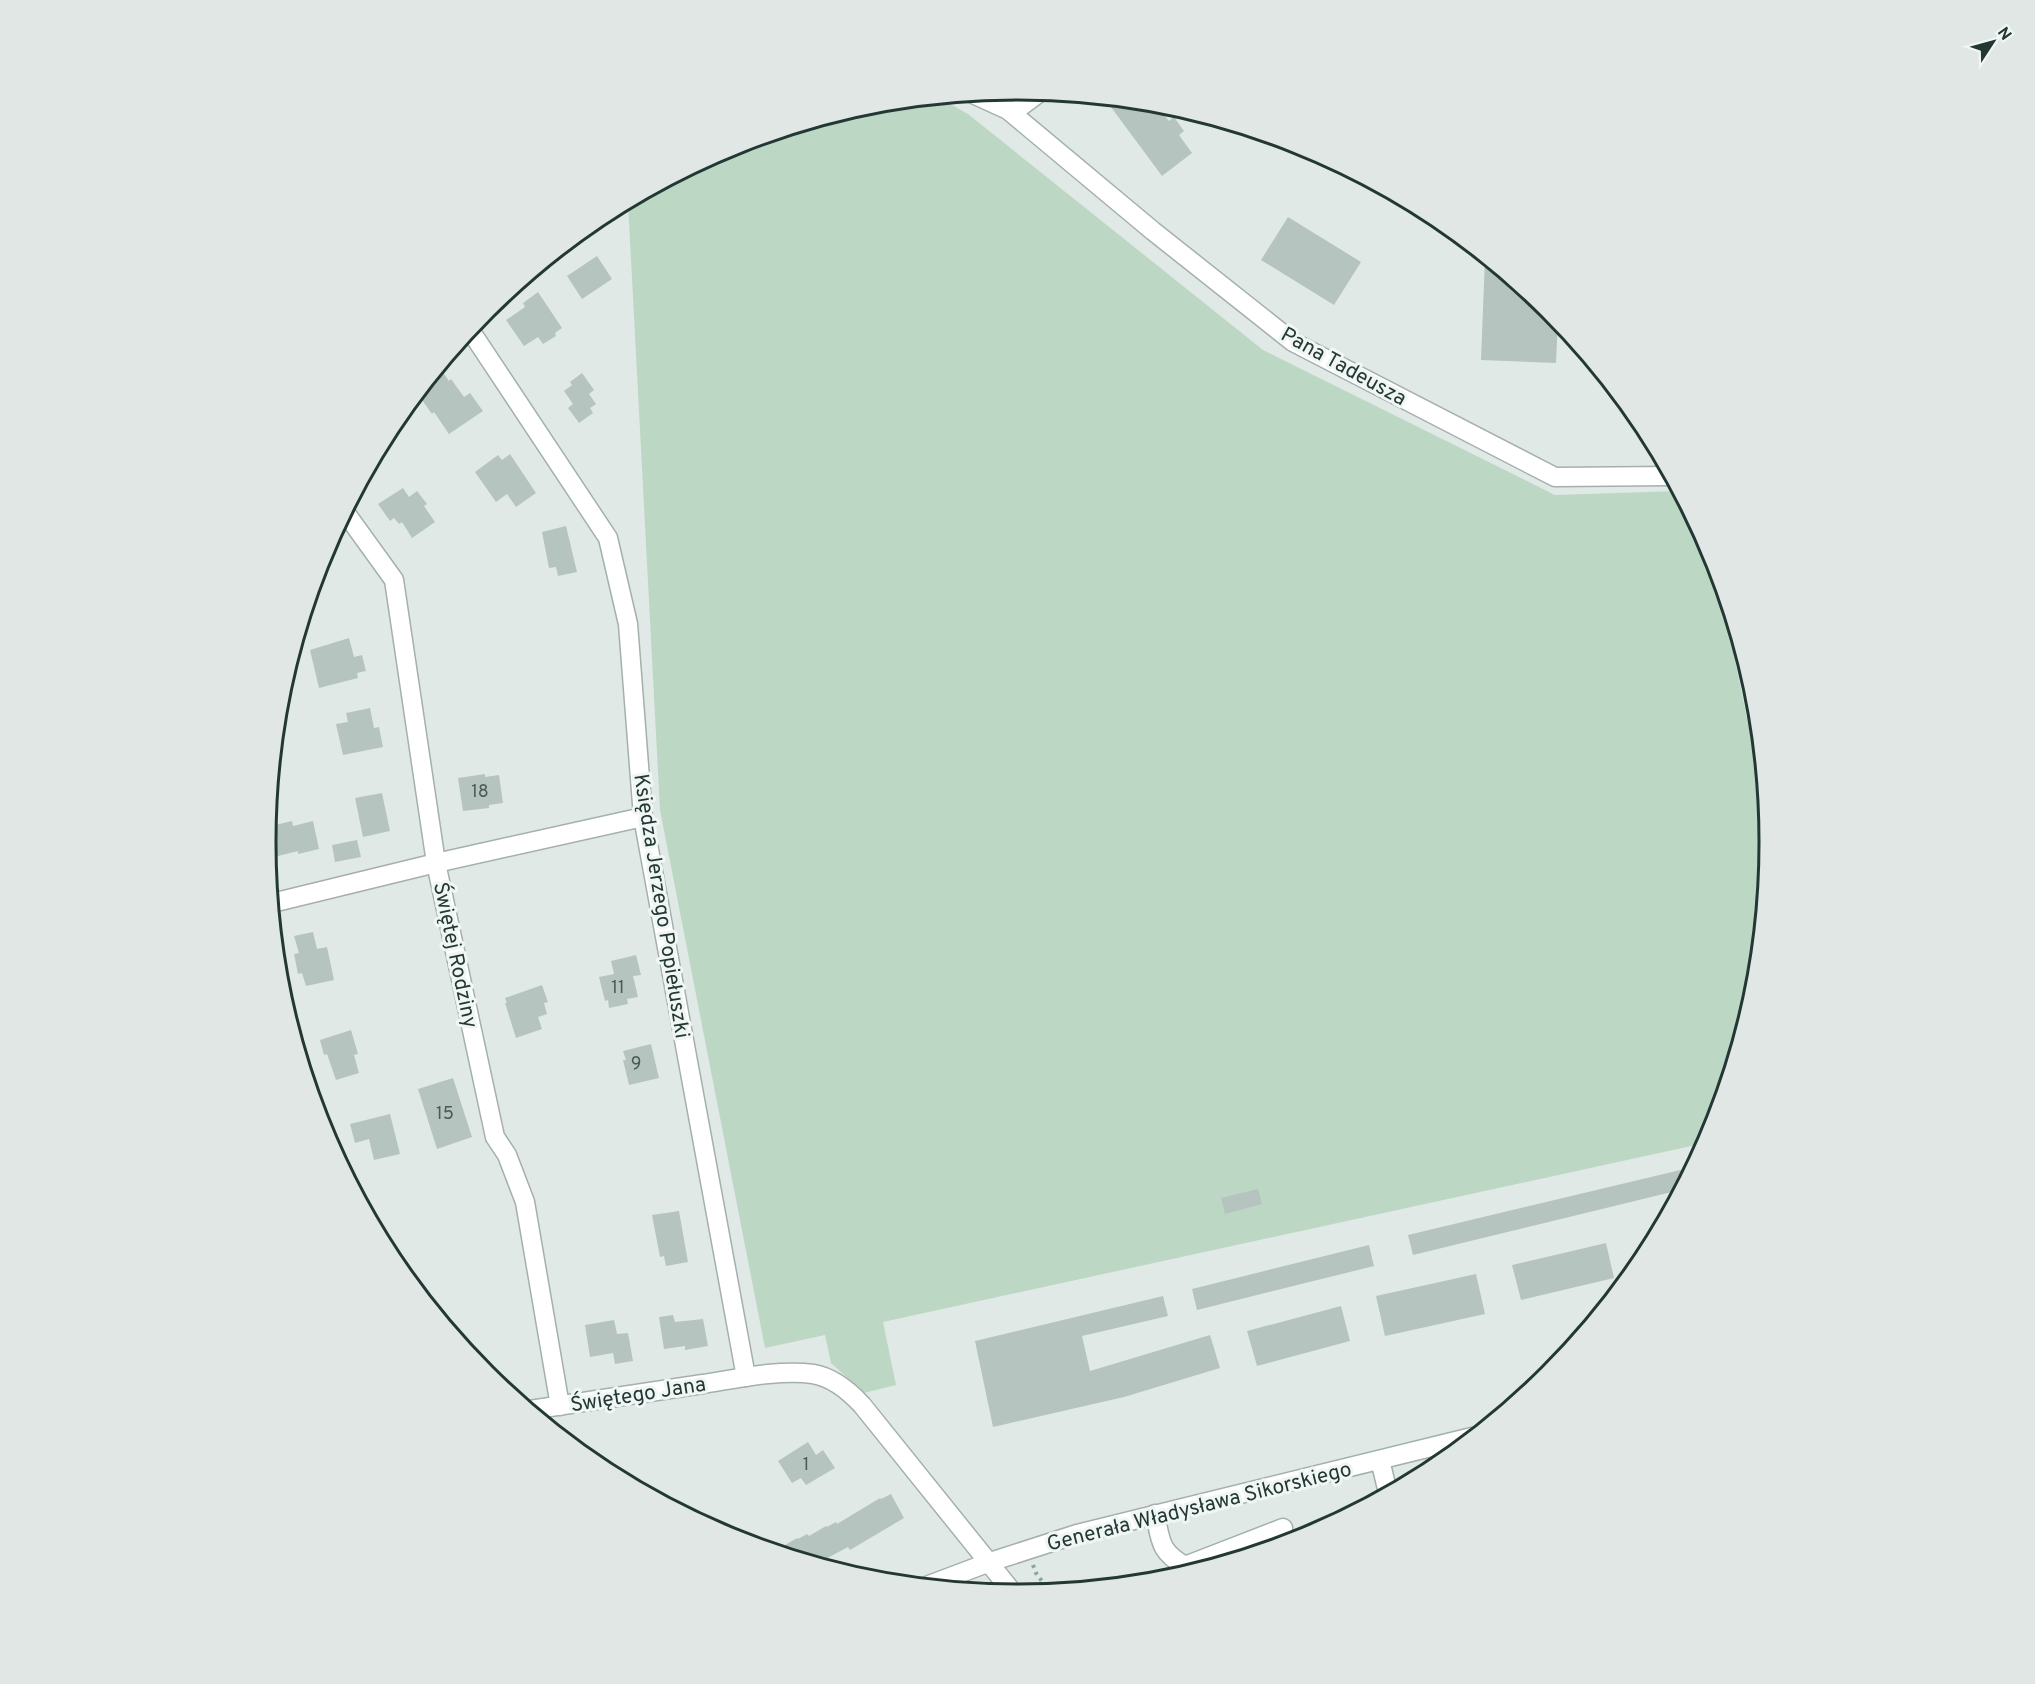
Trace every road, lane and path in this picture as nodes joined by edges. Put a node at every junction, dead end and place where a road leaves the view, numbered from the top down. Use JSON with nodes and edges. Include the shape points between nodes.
{"nodes":[{"id":1,"x":1029,"y":100,"type":"edge"},
{"id":2,"x":988,"y":101,"type":"edge"},
{"id":3,"x":1012,"y":113,"type":"junction"},
{"id":4,"x":475,"y":337,"type":"edge"},
{"id":5,"x":1663,"y":476,"type":"edge"},
{"id":6,"x":350,"y":519,"type":"edge"},
{"id":7,"x":643,"y":817,"type":"junction"},
{"id":8,"x":436,"y":863,"type":"junction"},
{"id":9,"x":279,"y":901,"type":"edge"},
{"id":10,"x":746,"y":1377,"type":"junction"},
{"id":11,"x":560,"y":1406,"type":"junction"},
{"id":12,"x":540,"y":1409,"type":"edge"},
{"id":13,"x":1453,"y":1442,"type":"edge"},
{"id":14,"x":1380,"y":1460,"type":"junction"},
{"id":15,"x":1386,"y":1485,"type":"edge"},
{"id":16,"x":1155,"y":1514,"type":"junction"},
{"id":17,"x":1283,"y":1528,"type":"dead end"},
{"id":18,"x":1221,"y":1554,"type":"edge"},
{"id":19,"x":990,"y":1562,"type":"junction"},
{"id":20,"x":1033,"y":1564,"type":"dead end"},
{"id":21,"x":1181,"y":1565,"type":"edge"},
{"id":22,"x":944,"y":1579,"type":"edge"},
{"id":23,"x":1043,"y":1583,"type":"edge"},
{"id":24,"x":1006,"y":1584,"type":"edge"}],
"edges":[{"from":1,"to":3,"type":"street"},
{"from":2,"to":3,"type":"street","name":"Pana Tadeusza"},
{"from":3,"to":5,"type":"street","name":"Pana Tadeusza","via":[[1293,342],[1555,477]]},
{"from":4,"to":7,"type":"street","name":"Księdza Jerzego Popiełuszki","via":[[609,538],[628,624]]},
{"from":6,"to":8,"type":"street","name":"Świętej Rodziny","via":[[394,580]]},
{"from":7,"to":8,"type":"street"},
{"from":7,"to":10,"type":"street","name":"Księdza Jerzego Popiełuszki"},
{"from":8,"to":9,"type":"street"},
{"from":8,"to":11,"type":"street","name":"Świętej Rodziny","via":[[495,1137],[507,1155],[525,1202]]},
{"from":10,"to":11,"type":"street","name":"Świętego Jana"},
{"from":10,"to":19,"type":"street","name":"Świętego Jana","via":[[815,1374],[847,1390]]},
{"from":11,"to":12,"type":"street","name":"Świętego Jana"},
{"from":13,"to":14,"type":"street","name":"Generała Władysława Sikorskiego"},
{"from":14,"to":15,"type":"street"},
{"from":14,"to":16,"type":"street","name":"Generała Władysława Sikorskiego"},
{"from":16,"to":19,"type":"street","name":"Generała Władysława Sikorskiego"},
{"from":16,"to":21,"type":"street","via":[[1164,1549]]},
{"from":17,"to":18,"type":"street"},
{"from":19,"to":22,"type":"street","name":"Generała Władysława Sikorskiego"},
{"from":19,"to":24,"type":"street","name":"Świętego Jana"},
{"from":20,"to":23,"type":"path"}]}
